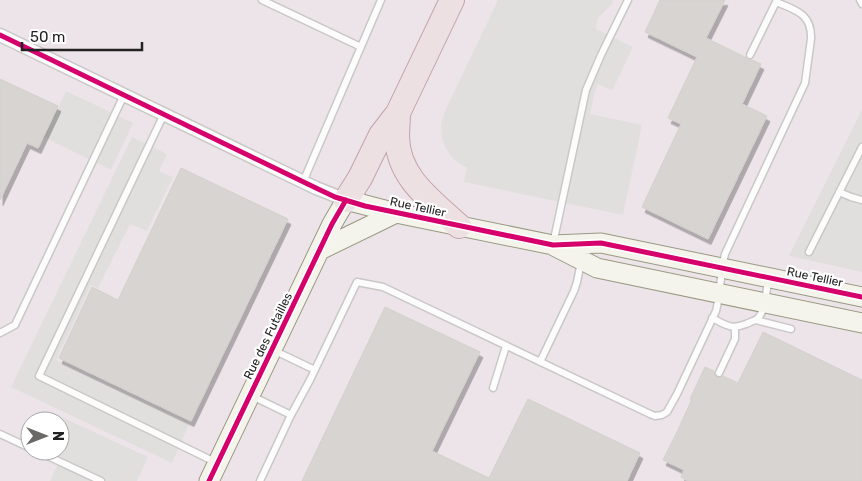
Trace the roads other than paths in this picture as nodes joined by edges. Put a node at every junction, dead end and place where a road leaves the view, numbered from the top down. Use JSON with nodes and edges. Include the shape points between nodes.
{"nodes":[{"id":1,"x":262,"y":0,"type":"edge"},
{"id":2,"x":381,"y":0,"type":"edge"},
{"id":3,"x":452,"y":0,"type":"edge"},
{"id":4,"x":628,"y":0,"type":"edge"},
{"id":5,"x":860,"y":0,"type":"edge"},
{"id":6,"x":777,"y":1,"type":"edge"},
{"id":7,"x":862,"y":4,"type":"edge"},
{"id":8,"x":0,"y":35,"type":"edge"},
{"id":9,"x":361,"y":47,"type":"junction"},
{"id":10,"x":750,"y":54,"type":"dead end"},
{"id":11,"x":124,"y":95,"type":"junction"},
{"id":12,"x":398,"y":113,"type":"junction"},
{"id":13,"x":164,"y":114,"type":"junction"},
{"id":14,"x":862,"y":147,"type":"edge"},
{"id":15,"x":303,"y":182,"type":"junction"},
{"id":16,"x":839,"y":192,"type":"junction"},
{"id":17,"x":346,"y":200,"type":"junction"},
{"id":18,"x":862,"y":200,"type":"edge"},
{"id":19,"x":396,"y":212,"type":"junction"},
{"id":20,"x":459,"y":226,"type":"junction"},
{"id":21,"x":553,"y":245,"type":"junction"},
{"id":22,"x":320,"y":250,"type":"junction"},
{"id":23,"x":584,"y":252,"type":"junction"},
{"id":24,"x":809,"y":252,"type":"dead end"},
{"id":25,"x":721,"y":268,"type":"junction"},
{"id":26,"x":768,"y":277,"type":"junction"},
{"id":27,"x":720,"y":293,"type":"junction"},
{"id":28,"x":862,"y":297,"type":"edge"},
{"id":29,"x":764,"y":303,"type":"junction"},
{"id":30,"x":712,"y":318,"type":"junction"},
{"id":31,"x":756,"y":320,"type":"junction"},
{"id":32,"x":862,"y":323,"type":"edge"},
{"id":33,"x":735,"y":327,"type":"junction"},
{"id":34,"x":792,"y":329,"type":"dead end"},
{"id":35,"x":0,"y":333,"type":"edge"},
{"id":36,"x":506,"y":346,"type":"junction"},
{"id":37,"x":272,"y":350,"type":"junction"},
{"id":38,"x":540,"y":362,"type":"junction"},
{"id":39,"x":315,"y":370,"type":"junction"},
{"id":40,"x":719,"y":373,"type":"dead end"},
{"id":41,"x":493,"y":388,"type":"dead end"},
{"id":42,"x":251,"y":395,"type":"junction"},
{"id":43,"x":291,"y":415,"type":"junction"},
{"id":44,"x":0,"y":434,"type":"edge"},
{"id":45,"x":20,"y":443,"type":"edge"},
{"id":46,"x":58,"y":461,"type":"edge"},
{"id":47,"x":218,"y":464,"type":"junction"},
{"id":48,"x":101,"y":481,"type":"edge"},
{"id":49,"x":209,"y":481,"type":"edge"},
{"id":50,"x":260,"y":481,"type":"edge"}],
"edges":[{"from":1,"to":9,"type":"lane"},
{"from":2,"to":9,"type":"lane"},
{"from":3,"to":12,"type":"highway"},
{"from":4,"to":21,"type":"lane","via":[[586,90]]},
{"from":5,"to":7,"type":"lane"},
{"from":6,"to":10,"type":"lane"},
{"from":6,"to":25,"type":"lane","via":[[800,12],[809,23],[811,39],[807,78]]},
{"from":8,"to":11,"type":"street","name":"Rue Tellier"},
{"from":9,"to":15,"type":"lane"},
{"from":11,"to":13,"type":"street","name":"Rue Tellier"},
{"from":11,"to":35,"type":"lane","via":[[16,325]]},
{"from":12,"to":17,"type":"highway","via":[[381,135]]},
{"from":12,"to":20,"type":"highway","via":[[398,143],[403,164],[419,189]]},
{"from":13,"to":15,"type":"street","name":"Rue Tellier"},
{"from":13,"to":47,"type":"lane","via":[[39,376]]},
{"from":14,"to":16,"type":"lane"},
{"from":15,"to":17,"type":"street","name":"Rue Tellier"},
{"from":16,"to":18,"type":"lane"},
{"from":16,"to":24,"type":"lane"},
{"from":17,"to":19,"type":"street","name":"Rue Tellier"},
{"from":17,"to":22,"type":"street","name":"Rue des Futailles"},
{"from":19,"to":20,"type":"street","name":"Rue Tellier"},
{"from":19,"to":22,"type":"street"},
{"from":20,"to":21,"type":"street","name":"Rue Tellier"},
{"from":21,"to":23,"type":"street","name":"Rue Tellier"},
{"from":22,"to":37,"type":"street","name":"Rue des Futailles"},
{"from":23,"to":25,"type":"street","name":"Rue Tellier","via":[[601,243]]},
{"from":23,"to":27,"type":"street","name":"Rue Tellier","via":[[597,268]]},
{"from":23,"to":38,"type":"lane","via":[[574,291]]},
{"from":25,"to":26,"type":"street","name":"Rue Tellier"},
{"from":25,"to":27,"type":"lane"},
{"from":26,"to":28,"type":"street","name":"Rue Tellier"},
{"from":26,"to":29,"type":"lane"},
{"from":27,"to":29,"type":"street","name":"Rue Tellier"},
{"from":27,"to":30,"type":"lane"},
{"from":29,"to":31,"type":"lane"},
{"from":29,"to":32,"type":"street","name":"Rue Tellier"},
{"from":30,"to":33,"type":"lane"},
{"from":30,"to":38,"type":"lane","via":[[667,412],[662,415],[650,414]]},
{"from":31,"to":33,"type":"lane"},
{"from":31,"to":34,"type":"lane"},
{"from":33,"to":40,"type":"lane","via":[[735,338]]},
{"from":36,"to":38,"type":"lane"},
{"from":36,"to":39,"type":"lane","via":[[383,287],[357,282]]},
{"from":36,"to":41,"type":"lane"},
{"from":37,"to":39,"type":"lane"},
{"from":37,"to":42,"type":"street","name":"Rue des Futailles"},
{"from":39,"to":43,"type":"lane"},
{"from":42,"to":43,"type":"lane"},
{"from":42,"to":47,"type":"street","name":"Rue des Futailles"},
{"from":43,"to":50,"type":"lane"},
{"from":44,"to":45,"type":"lane"},
{"from":46,"to":48,"type":"lane"},
{"from":47,"to":49,"type":"street","name":"Rue des Futailles"}]}
